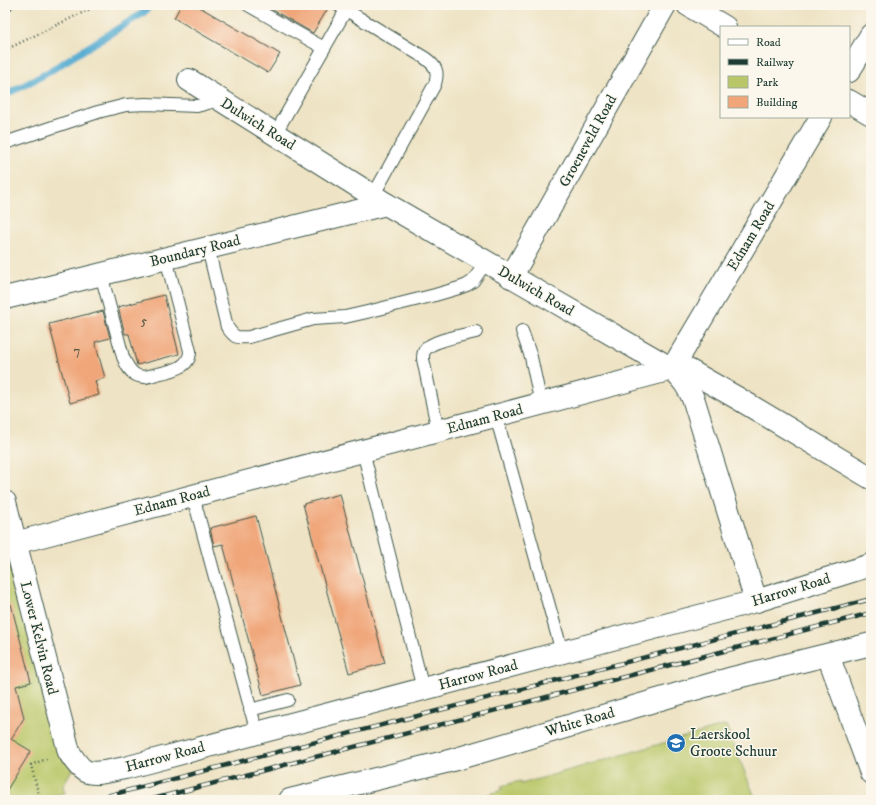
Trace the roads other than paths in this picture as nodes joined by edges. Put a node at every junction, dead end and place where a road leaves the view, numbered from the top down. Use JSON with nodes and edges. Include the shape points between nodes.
{"nodes":[{"id":1,"x":248,"y":5,"type":"edge"},
{"id":2,"x":665,"y":5,"type":"edge"},
{"id":3,"x":688,"y":5,"type":"edge"},
{"id":4,"x":342,"y":7,"type":"edge"},
{"id":5,"x":723,"y":26,"type":"edge"},
{"id":6,"x":871,"y":35,"type":"edge"},
{"id":7,"x":324,"y":48,"type":"junction"},
{"id":8,"x":850,"y":69,"type":"edge"},
{"id":9,"x":189,"y":80,"type":"dead end"},
{"id":10,"x":219,"y":99,"type":"junction"},
{"id":11,"x":850,"y":102,"type":"edge"},
{"id":12,"x":871,"y":114,"type":"edge"},
{"id":13,"x":820,"y":118,"type":"edge"},
{"id":14,"x":275,"y":134,"type":"junction"},
{"id":15,"x":5,"y":143,"type":"edge"},
{"id":16,"x":379,"y":200,"type":"junction"},
{"id":17,"x":208,"y":248,"type":"junction"},
{"id":18,"x":166,"y":258,"type":"junction"},
{"id":19,"x":486,"y":262,"type":"junction"},
{"id":20,"x":101,"y":274,"type":"junction"},
{"id":21,"x":511,"y":277,"type":"junction"},
{"id":22,"x":5,"y":298,"type":"edge"},
{"id":23,"x":522,"y":331,"type":"dead end"},
{"id":24,"x":476,"y":332,"type":"dead end"},
{"id":25,"x":674,"y":366,"type":"junction"},
{"id":26,"x":541,"y":404,"type":"junction"},
{"id":27,"x":496,"y":416,"type":"junction"},
{"id":28,"x":438,"y":431,"type":"junction"},
{"id":29,"x":363,"y":451,"type":"junction"},
{"id":30,"x":871,"y":477,"type":"edge"},
{"id":31,"x":193,"y":496,"type":"junction"},
{"id":32,"x":5,"y":502,"type":"edge"},
{"id":33,"x":15,"y":543,"type":"junction"},
{"id":34,"x":871,"y":565,"type":"edge"},
{"id":35,"x":756,"y":601,"type":"junction"},
{"id":36,"x":871,"y":644,"type":"edge"},
{"id":37,"x":562,"y":652,"type":"junction"},
{"id":38,"x":828,"y":655,"type":"junction"},
{"id":39,"x":423,"y":689,"type":"junction"},
{"id":40,"x":288,"y":700,"type":"dead end"},
{"id":41,"x":250,"y":710,"type":"junction"},
{"id":42,"x":257,"y":733,"type":"junction"},
{"id":43,"x":84,"y":770,"type":"joint"},
{"id":44,"x":871,"y":773,"type":"edge"},
{"id":45,"x":346,"y":793,"type":"edge"},
{"id":46,"x":290,"y":800,"type":"edge"}],
"edges":[{"from":1,"to":7,"type":"lane"},
{"from":2,"to":21,"type":"street","name":"Groeneveld Road"},
{"from":3,"to":5,"type":"street"},
{"from":4,"to":7,"type":"lane"},
{"from":4,"to":16,"type":"lane","via":[[425,58],[437,71],[435,84]]},
{"from":6,"to":8,"type":"street"},
{"from":7,"to":14,"type":"lane"},
{"from":9,"to":10,"type":"street","name":"Dulwich Road"},
{"from":10,"to":14,"type":"street","name":"Dulwich Road"},
{"from":10,"to":15,"type":"lane","via":[[197,106],[126,105]]},
{"from":11,"to":12,"type":"street"},
{"from":13,"to":25,"type":"street","name":"Ednam Road"},
{"from":14,"to":16,"type":"street","name":"Dulwich Road"},
{"from":16,"to":17,"type":"street","name":"Boundary Road"},
{"from":16,"to":19,"type":"street","name":"Dulwich Road"},
{"from":17,"to":18,"type":"street","name":"Boundary Road"},
{"from":17,"to":19,"type":"lane","via":[[227,327],[234,336],[240,338],[313,319],[367,312],[459,288],[473,280]]},
{"from":18,"to":20,"type":"street","name":"Boundary Road"},
{"from":18,"to":20,"type":"lane","via":[[190,351],[187,361],[176,370],[145,377],[135,375],[130,370]]},
{"from":19,"to":21,"type":"street","name":"Dulwich Road"},
{"from":20,"to":22,"type":"street","name":"Boundary Road"},
{"from":21,"to":25,"type":"street","name":"Dulwich Road"},
{"from":23,"to":26,"type":"lane","via":[[531,357]]},
{"from":24,"to":28,"type":"lane","via":[[435,343],[424,351],[423,359]]},
{"from":25,"to":26,"type":"street","name":"Ednam Road"},
{"from":25,"to":30,"type":"street","via":[[739,399]]},
{"from":25,"to":35,"type":"street","name":"Dulwich Road","via":[[694,401]]},
{"from":26,"to":27,"type":"street","name":"Ednam Road"},
{"from":27,"to":28,"type":"street","name":"Ednam Road"},
{"from":27,"to":37,"type":"lane"},
{"from":28,"to":29,"type":"street","name":"Ednam Road"},
{"from":29,"to":31,"type":"street","name":"Ednam Road"},
{"from":29,"to":39,"type":"lane"},
{"from":31,"to":33,"type":"street","name":"Ednam Road"},
{"from":31,"to":41,"type":"lane"},
{"from":32,"to":33,"type":"street","name":"Lower Kelvin Road"},
{"from":33,"to":43,"type":"street","name":"Lower Kelvin Road","via":[[68,752]]},
{"from":34,"to":35,"type":"street","name":"Harrow Road"},
{"from":35,"to":37,"type":"street","name":"Harrow Road"},
{"from":36,"to":38,"type":"street","name":"White Road"},
{"from":37,"to":39,"type":"street","name":"Harrow Road"},
{"from":38,"to":44,"type":"street"},
{"from":38,"to":45,"type":"street","name":"White Road","via":[[729,679],[449,760]]},
{"from":39,"to":42,"type":"street","name":"Harrow Road"},
{"from":40,"to":41,"type":"lane"},
{"from":41,"to":42,"type":"lane"},
{"from":42,"to":43,"type":"street","name":"Harrow Road","via":[[125,768],[99,773]]},
{"from":45,"to":46,"type":"street","name":"White Road"}]}
